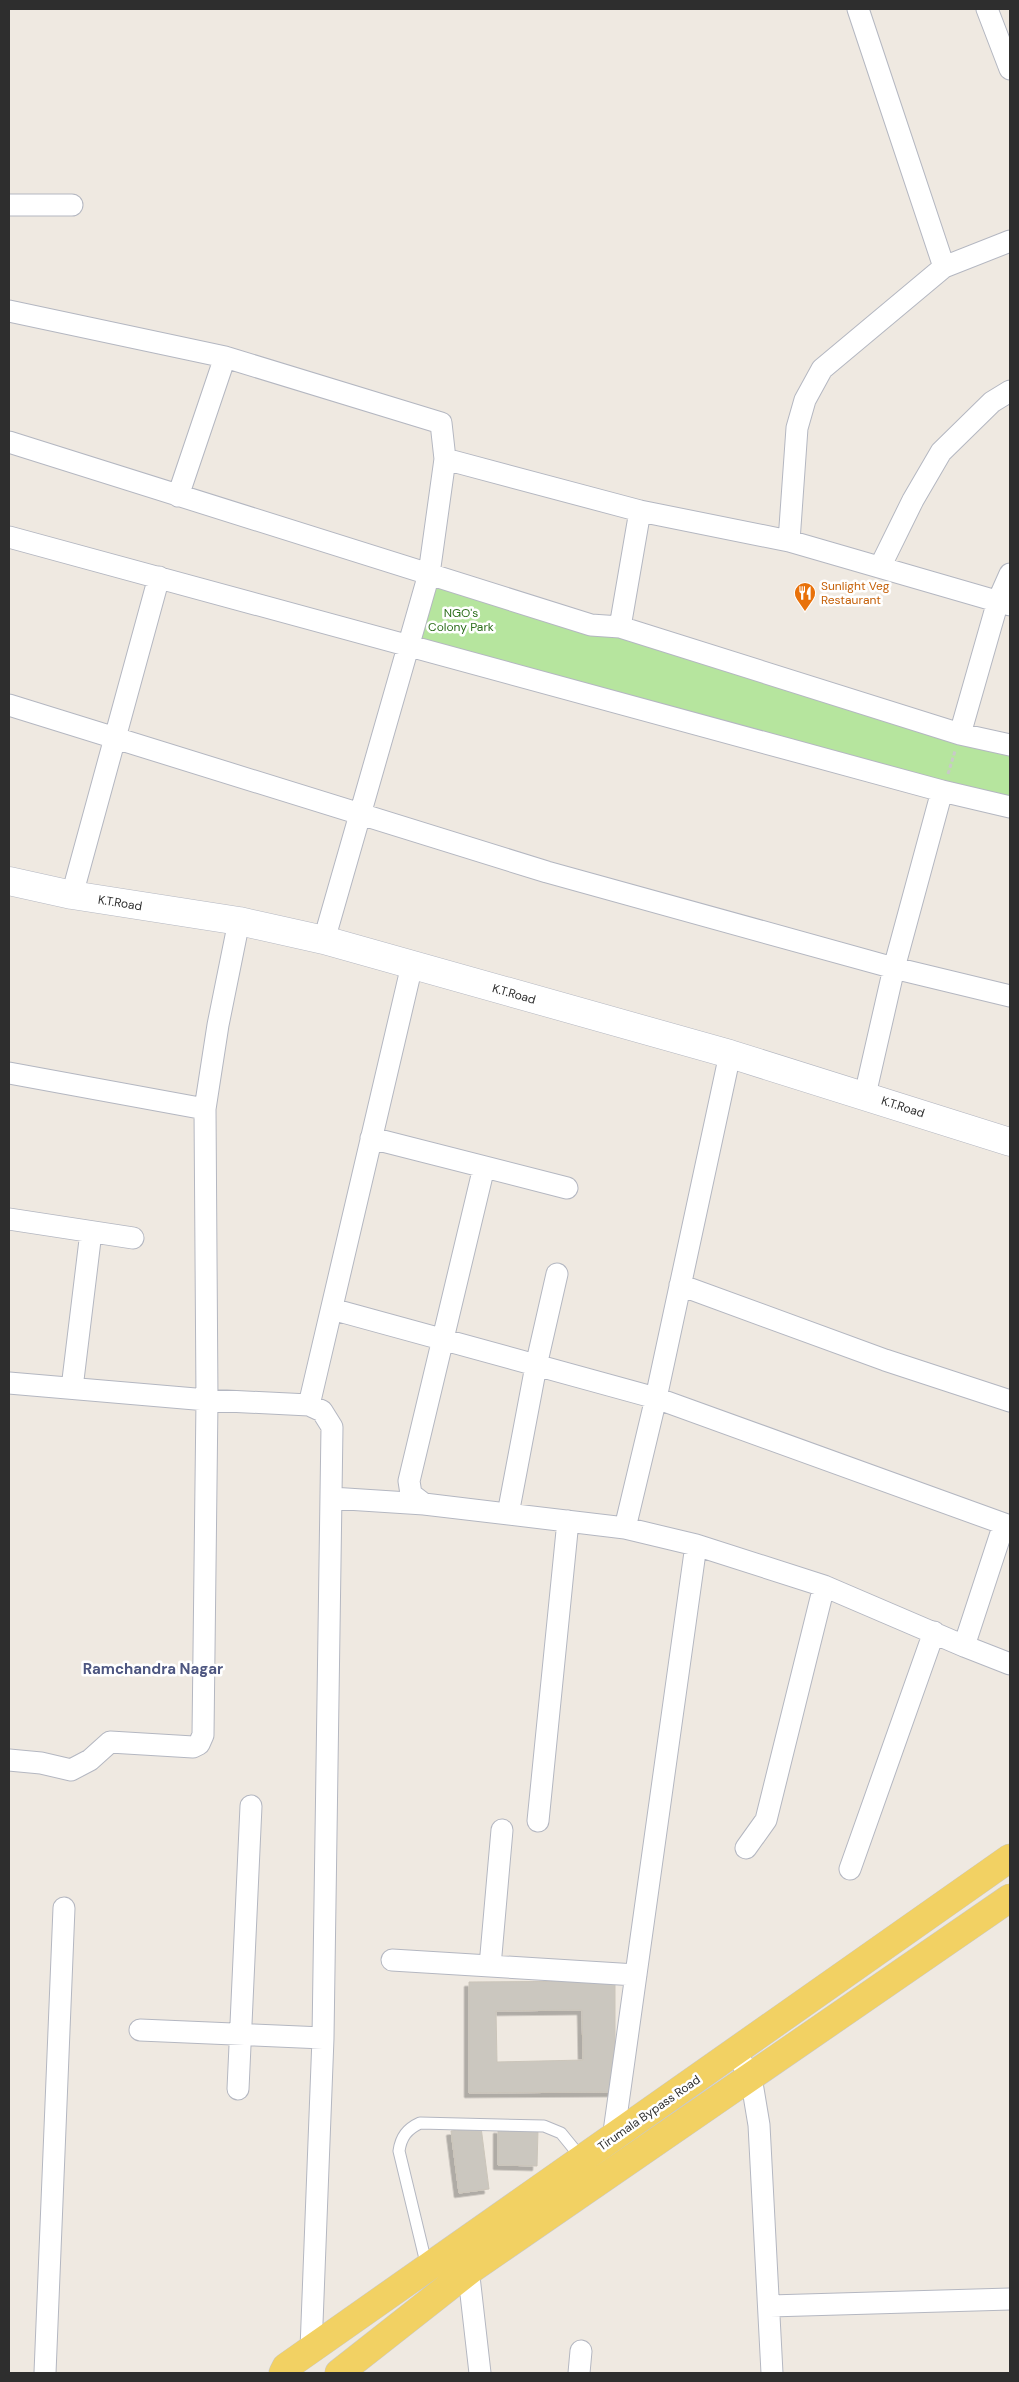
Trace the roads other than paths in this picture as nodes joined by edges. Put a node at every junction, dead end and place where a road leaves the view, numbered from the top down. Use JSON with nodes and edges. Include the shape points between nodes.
{"nodes":[{"id":1,"x":858,"y":9,"type":"edge"},
{"id":2,"x":987,"y":9,"type":"edge"},
{"id":3,"x":1010,"y":70,"type":"edge"},
{"id":4,"x":9,"y":205,"type":"edge"},
{"id":5,"x":72,"y":205,"type":"dead end"},
{"id":6,"x":1010,"y":241,"type":"edge"},
{"id":7,"x":944,"y":267,"type":"junction"},
{"id":8,"x":9,"y":311,"type":"edge"},
{"id":9,"x":225,"y":357,"type":"junction"},
{"id":10,"x":1010,"y":391,"type":"edge"},
{"id":11,"x":9,"y":442,"type":"edge"},
{"id":12,"x":445,"y":459,"type":"junction"},
{"id":13,"x":178,"y":496,"type":"junction"},
{"id":14,"x":640,"y":511,"type":"junction"},
{"id":15,"x":9,"y":537,"type":"edge"},
{"id":16,"x":789,"y":541,"type":"junction"},
{"id":17,"x":880,"y":567,"type":"junction"},
{"id":18,"x":429,"y":574,"type":"junction"},
{"id":19,"x":1010,"y":574,"type":"edge"},
{"id":20,"x":159,"y":577,"type":"junction"},
{"id":21,"x":1004,"y":603,"type":"edge"},
{"id":22,"x":620,"y":627,"type":"junction"},
{"id":23,"x":408,"y":644,"type":"junction"},
{"id":24,"x":9,"y":705,"type":"edge"},
{"id":25,"x":117,"y":738,"type":"junction"},
{"id":26,"x":958,"y":739,"type":"junction"},
{"id":27,"x":1010,"y":745,"type":"edge"},
{"id":28,"x":944,"y":784,"type":"junction"},
{"id":29,"x":1010,"y":807,"type":"edge"},
{"id":30,"x":360,"y":813,"type":"junction"},
{"id":31,"x":9,"y":881,"type":"edge"},
{"id":32,"x":72,"y":895,"type":"junction"},
{"id":33,"x":238,"y":921,"type":"junction"},
{"id":34,"x":324,"y":940,"type":"junction"},
{"id":35,"x":412,"y":966,"type":"junction"},
{"id":36,"x":894,"y":968,"type":"junction"},
{"id":37,"x":1010,"y":996,"type":"edge"},
{"id":38,"x":730,"y":1054,"type":"junction"},
{"id":39,"x":9,"y":1073,"type":"edge"},
{"id":40,"x":865,"y":1095,"type":"junction"},
{"id":41,"x":205,"y":1109,"type":"junction"},
{"id":42,"x":371,"y":1138,"type":"junction"},
{"id":43,"x":1010,"y":1142,"type":"edge"},
{"id":44,"x":484,"y":1167,"type":"junction"},
{"id":45,"x":567,"y":1188,"type":"dead end"},
{"id":46,"x":9,"y":1219,"type":"edge"},
{"id":47,"x":91,"y":1232,"type":"junction"},
{"id":48,"x":133,"y":1238,"type":"dead end"},
{"id":49,"x":557,"y":1274,"type":"dead end"},
{"id":50,"x":680,"y":1285,"type":"junction"},
{"id":51,"x":332,"y":1309,"type":"junction"},
{"id":52,"x":443,"y":1340,"type":"junction"},
{"id":53,"x":536,"y":1366,"type":"junction"},
{"id":54,"x":9,"y":1383,"type":"edge"},
{"id":55,"x":72,"y":1388,"type":"junction"},
{"id":56,"x":656,"y":1398,"type":"junction"},
{"id":57,"x":207,"y":1400,"type":"junction"},
{"id":58,"x":1010,"y":1401,"type":"edge"},
{"id":59,"x":309,"y":1405,"type":"junction"},
{"id":60,"x":331,"y":1498,"type":"junction"},
{"id":61,"x":424,"y":1504,"type":"junction"},
{"id":62,"x":508,"y":1514,"type":"junction"},
{"id":63,"x":568,"y":1521,"type":"junction"},
{"id":64,"x":1007,"y":1525,"type":"edge"},
{"id":65,"x":625,"y":1528,"type":"junction"},
{"id":66,"x":696,"y":1545,"type":"junction"},
{"id":67,"x":824,"y":1586,"type":"junction"},
{"id":68,"x":934,"y":1632,"type":"junction"},
{"id":69,"x":964,"y":1646,"type":"junction"},
{"id":70,"x":1010,"y":1664,"type":"edge"},
{"id":71,"x":9,"y":1760,"type":"edge"},
{"id":72,"x":251,"y":1806,"type":"dead end"},
{"id":73,"x":538,"y":1821,"type":"dead end"},
{"id":74,"x":502,"y":1830,"type":"dead end"},
{"id":75,"x":746,"y":1848,"type":"dead end"},
{"id":76,"x":1010,"y":1858,"type":"edge"},
{"id":77,"x":850,"y":1869,"type":"dead end"},
{"id":78,"x":1010,"y":1898,"type":"edge"},
{"id":79,"x":64,"y":1908,"type":"dead end"},
{"id":80,"x":392,"y":1960,"type":"dead end"},
{"id":81,"x":490,"y":1966,"type":"junction"},
{"id":82,"x":636,"y":1975,"type":"junction"},
{"id":83,"x":140,"y":2030,"type":"dead end"},
{"id":84,"x":241,"y":2034,"type":"junction"},
{"id":85,"x":323,"y":2038,"type":"junction"},
{"id":86,"x":734,"y":2052,"type":"junction"},
{"id":87,"x":751,"y":2076,"type":"junction"},
{"id":88,"x":238,"y":2089,"type":"dead end"},
{"id":89,"x":613,"y":2138,"type":"junction"},
{"id":90,"x":583,"y":2160,"type":"junction"},
{"id":91,"x":464,"y":2243,"type":"junction"},
{"id":92,"x":428,"y":2268,"type":"junction"},
{"id":93,"x":470,"y":2270,"type":"junction"},
{"id":94,"x":1010,"y":2299,"type":"edge"},
{"id":95,"x":770,"y":2306,"type":"junction"},
{"id":96,"x":311,"y":2349,"type":"junction"},
{"id":97,"x":581,"y":2352,"type":"dead end"},
{"id":98,"x":364,"y":2364,"type":"edge"},
{"id":99,"x":284,"y":2370,"type":"edge"},
{"id":100,"x":45,"y":2373,"type":"edge"},
{"id":101,"x":339,"y":2373,"type":"edge"},
{"id":102,"x":480,"y":2373,"type":"edge"},
{"id":103,"x":580,"y":2373,"type":"edge"},
{"id":104,"x":772,"y":2373,"type":"edge"}],
"edges":[{"from":1,"to":7,"type":"street"},
{"from":2,"to":3,"type":"street"},
{"from":4,"to":5,"type":"street"},
{"from":6,"to":7,"type":"street"},
{"from":7,"to":16,"type":"street","via":[[822,369],[806,400],[797,428]]},
{"from":8,"to":9,"type":"street"},
{"from":9,"to":12,"type":"street","via":[[441,423]]},
{"from":9,"to":13,"type":"street"},
{"from":10,"to":17,"type":"street","via":[[992,402],[940,452],[912,500]]},
{"from":11,"to":13,"type":"street"},
{"from":12,"to":14,"type":"street"},
{"from":12,"to":18,"type":"street"},
{"from":13,"to":18,"type":"street"},
{"from":14,"to":16,"type":"street"},
{"from":14,"to":22,"type":"street"},
{"from":15,"to":20,"type":"street"},
{"from":16,"to":17,"type":"street"},
{"from":17,"to":21,"type":"street"},
{"from":18,"to":22,"type":"street","via":[[591,625]]},
{"from":18,"to":23,"type":"street"},
{"from":19,"to":21,"type":"street"},
{"from":20,"to":23,"type":"street"},
{"from":20,"to":25,"type":"street"},
{"from":21,"to":26,"type":"street"},
{"from":22,"to":26,"type":"street"},
{"from":23,"to":28,"type":"street"},
{"from":23,"to":30,"type":"street"},
{"from":24,"to":25,"type":"street"},
{"from":25,"to":30,"type":"street"},
{"from":25,"to":32,"type":"street"},
{"from":26,"to":27,"type":"street"},
{"from":28,"to":29,"type":"street"},
{"from":28,"to":36,"type":"street"},
{"from":30,"to":34,"type":"street"},
{"from":30,"to":36,"type":"street","via":[[547,872]]},
{"from":31,"to":32,"type":"main road","name":"K.T.Road"},
{"from":32,"to":33,"type":"main road","name":"K.T.Road"},
{"from":33,"to":34,"type":"main road","name":"K.T.Road"},
{"from":33,"to":41,"type":"street"},
{"from":34,"to":35,"type":"main road","name":"K.T.Road"},
{"from":35,"to":38,"type":"main road","name":"K.T.Road"},
{"from":35,"to":42,"type":"street"},
{"from":36,"to":37,"type":"street"},
{"from":36,"to":40,"type":"street"},
{"from":38,"to":40,"type":"main road","name":"K.T.Road"},
{"from":38,"to":50,"type":"street"},
{"from":39,"to":41,"type":"street"},
{"from":40,"to":43,"type":"main road","name":"K.T.Road"},
{"from":41,"to":57,"type":"street"},
{"from":42,"to":44,"type":"street"},
{"from":42,"to":51,"type":"street"},
{"from":44,"to":45,"type":"street"},
{"from":44,"to":52,"type":"street"},
{"from":46,"to":47,"type":"street"},
{"from":47,"to":48,"type":"street"},
{"from":47,"to":55,"type":"street"},
{"from":49,"to":53,"type":"street"},
{"from":50,"to":56,"type":"street"},
{"from":50,"to":58,"type":"street"},
{"from":51,"to":52,"type":"street"},
{"from":51,"to":59,"type":"street"},
{"from":52,"to":53,"type":"street"},
{"from":52,"to":61,"type":"street","via":[[409,1481],[411,1494]]},
{"from":53,"to":56,"type":"street"},
{"from":53,"to":62,"type":"street"},
{"from":54,"to":55,"type":"street"},
{"from":55,"to":57,"type":"street"},
{"from":56,"to":64,"type":"street"},
{"from":56,"to":65,"type":"street"},
{"from":57,"to":59,"type":"street"},
{"from":57,"to":71,"type":"street","via":[[203,1735],[199,1744],[193,1747],[110,1742],[90,1760],[71,1770],[41,1762]]},
{"from":59,"to":60,"type":"street","via":[[322,1411],[332,1427]]},
{"from":60,"to":61,"type":"street"},
{"from":60,"to":85,"type":"street"},
{"from":61,"to":62,"type":"street"},
{"from":62,"to":63,"type":"street"},
{"from":63,"to":65,"type":"street"},
{"from":63,"to":73,"type":"street"},
{"from":64,"to":69,"type":"street"},
{"from":65,"to":66,"type":"street"},
{"from":66,"to":67,"type":"street"},
{"from":66,"to":82,"type":"street"},
{"from":67,"to":68,"type":"street"},
{"from":67,"to":75,"type":"street","via":[[766,1820]]},
{"from":68,"to":69,"type":"street"},
{"from":68,"to":77,"type":"street"},
{"from":69,"to":70,"type":"street"},
{"from":72,"to":84,"type":"street"},
{"from":74,"to":81,"type":"street"},
{"from":76,"to":86,"type":"main road","name":"Tirumala Bypass Road"},
{"from":78,"to":87,"type":"main road"},
{"from":79,"to":100,"type":"street"},
{"from":80,"to":81,"type":"street"},
{"from":81,"to":82,"type":"street"},
{"from":82,"to":89,"type":"street"},
{"from":83,"to":84,"type":"street"},
{"from":84,"to":85,"type":"street"},
{"from":84,"to":88,"type":"street"},
{"from":85,"to":96,"type":"street"},
{"from":86,"to":87,"type":"street"},
{"from":86,"to":89,"type":"main road","name":"Tirumala Bypass Road"},
{"from":87,"to":93,"type":"main road"},
{"from":87,"to":95,"type":"street","via":[[759,2125]]},
{"from":89,"to":90,"type":"main road","name":"Tirumala Bypass Road"},
{"from":90,"to":91,"type":"main road","name":"Tirumala Bypass Road"},
{"from":90,"to":92,"type":"lane","via":[[561,2133],[544,2126],[420,2123],[412,2127],[400,2141],[399,2151]]},
{"from":91,"to":92,"type":"main road","name":"Tirumala Bypass Road"},
{"from":91,"to":93,"type":"street"},
{"from":92,"to":96,"type":"main road","name":"Tirumala Bypass Road"},
{"from":93,"to":98,"type":"main road"},
{"from":93,"to":102,"type":"street"},
{"from":94,"to":95,"type":"street"},
{"from":95,"to":104,"type":"street"},
{"from":96,"to":99,"type":"main road","name":"Tirumala Bypass Road"},
{"from":97,"to":103,"type":"street"},
{"from":98,"to":101,"type":"main road"}]}
